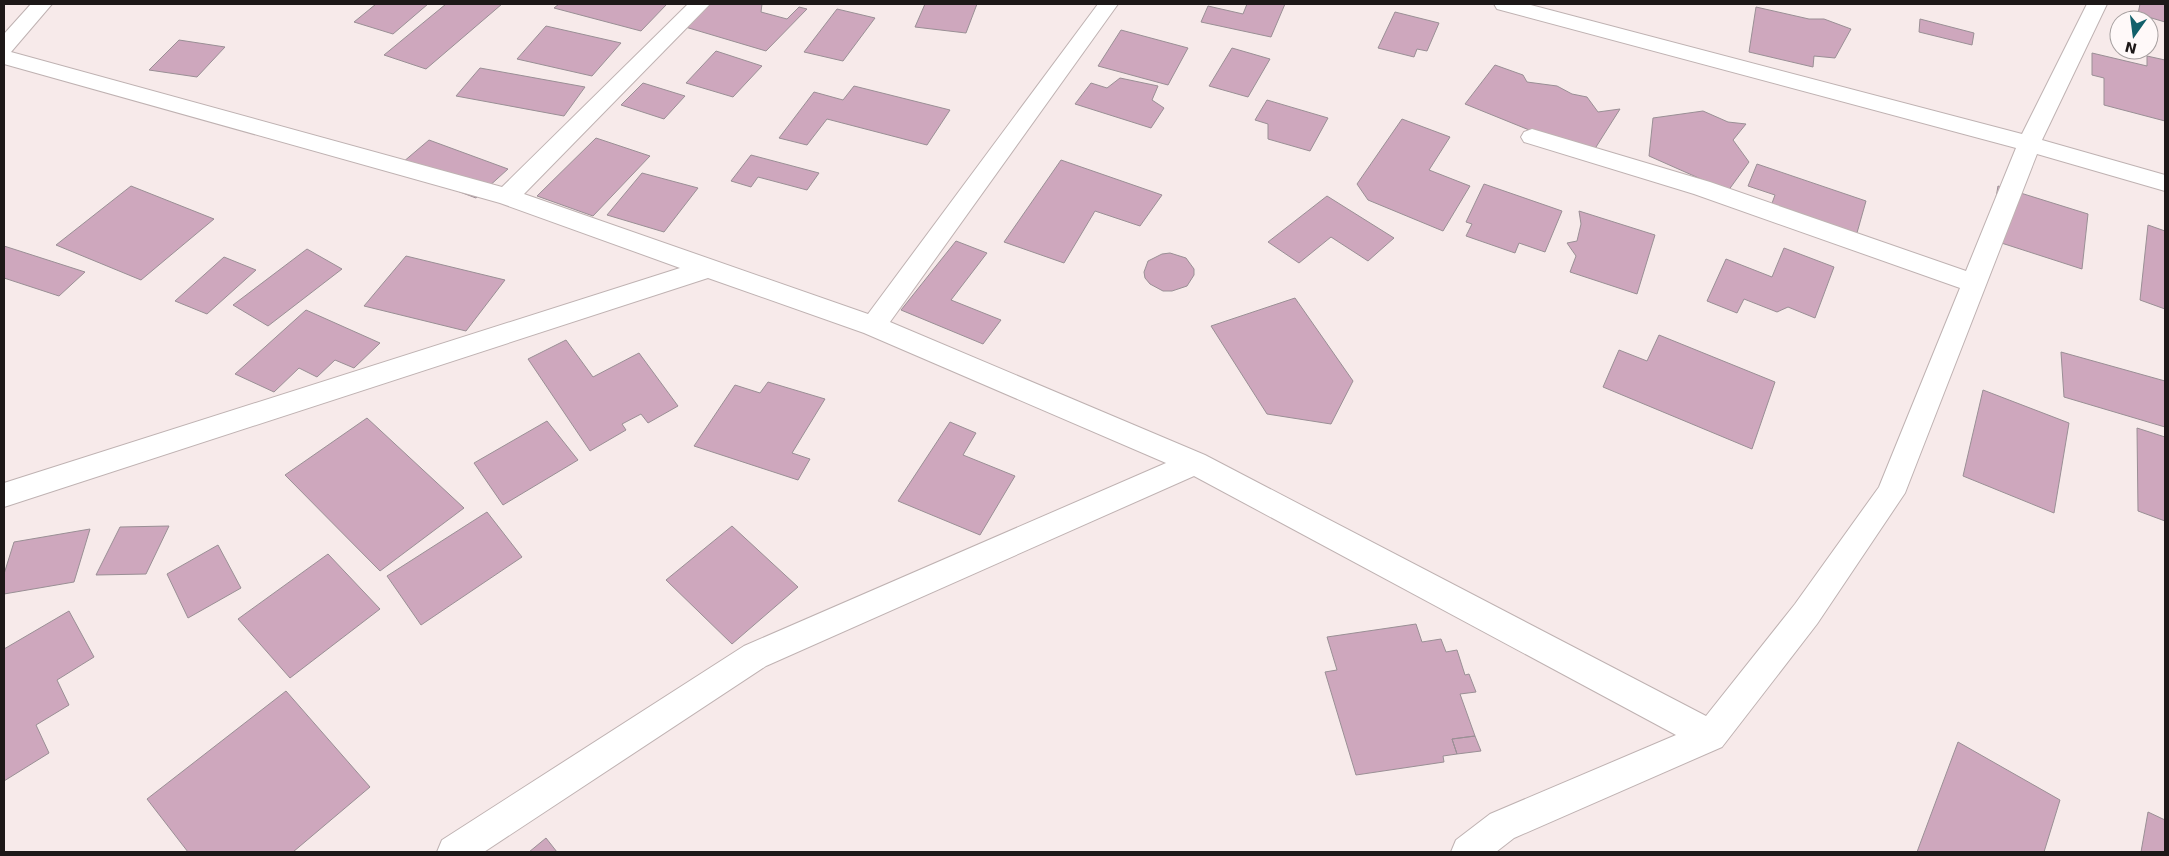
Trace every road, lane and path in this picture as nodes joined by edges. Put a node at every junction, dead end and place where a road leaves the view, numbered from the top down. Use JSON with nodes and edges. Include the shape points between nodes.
{"nodes":[{"id":1,"x":42,"y":4,"type":"edge"},
{"id":2,"x":700,"y":4,"type":"edge"},
{"id":3,"x":1108,"y":4,"type":"edge"},
{"id":4,"x":1504,"y":4,"type":"edge"},
{"id":5,"x":2097,"y":4,"type":"edge"},
{"id":6,"x":1561,"y":11,"type":"edge"},
{"id":7,"x":4,"y":47,"type":"edge"},
{"id":8,"x":4,"y":57,"type":"edge"},
{"id":9,"x":1532,"y":137,"type":"dead end"},
{"id":10,"x":2029,"y":144,"type":"junction"},
{"id":11,"x":2165,"y":183,"type":"edge"},
{"id":12,"x":507,"y":197,"type":"junction"},
{"id":13,"x":709,"y":268,"type":"junction"},
{"id":14,"x":1974,"y":284,"type":"junction"},
{"id":15,"x":873,"y":326,"type":"junction"},
{"id":16,"x":1195,"y":463,"type":"junction"},
{"id":17,"x":4,"y":495,"type":"edge"},
{"id":18,"x":1711,"y":736,"type":"junction"},
{"id":19,"x":454,"y":852,"type":"edge"},
{"id":20,"x":1468,"y":852,"type":"edge"}],
"edges":[{"from":1,"to":7,"type":"street"},
{"from":2,"to":12,"type":"street"},
{"from":3,"to":15,"type":"street"},
{"from":4,"to":6,"type":"street"},
{"from":5,"to":10,"type":"street"},
{"from":6,"to":10,"type":"street"},
{"from":8,"to":12,"type":"street"},
{"from":9,"to":14,"type":"street","via":[[1702,188]]},
{"from":10,"to":11,"type":"street"},
{"from":10,"to":14,"type":"street"},
{"from":12,"to":13,"type":"street"},
{"from":13,"to":15,"type":"street"},
{"from":13,"to":17,"type":"street"},
{"from":14,"to":18,"type":"street","via":[[1891,493],[1806,614]]},
{"from":15,"to":16,"type":"street"},
{"from":16,"to":18,"type":"street"},
{"from":16,"to":19,"type":"street","via":[[755,656]]},
{"from":18,"to":20,"type":"street","via":[[1502,826]]}]}
